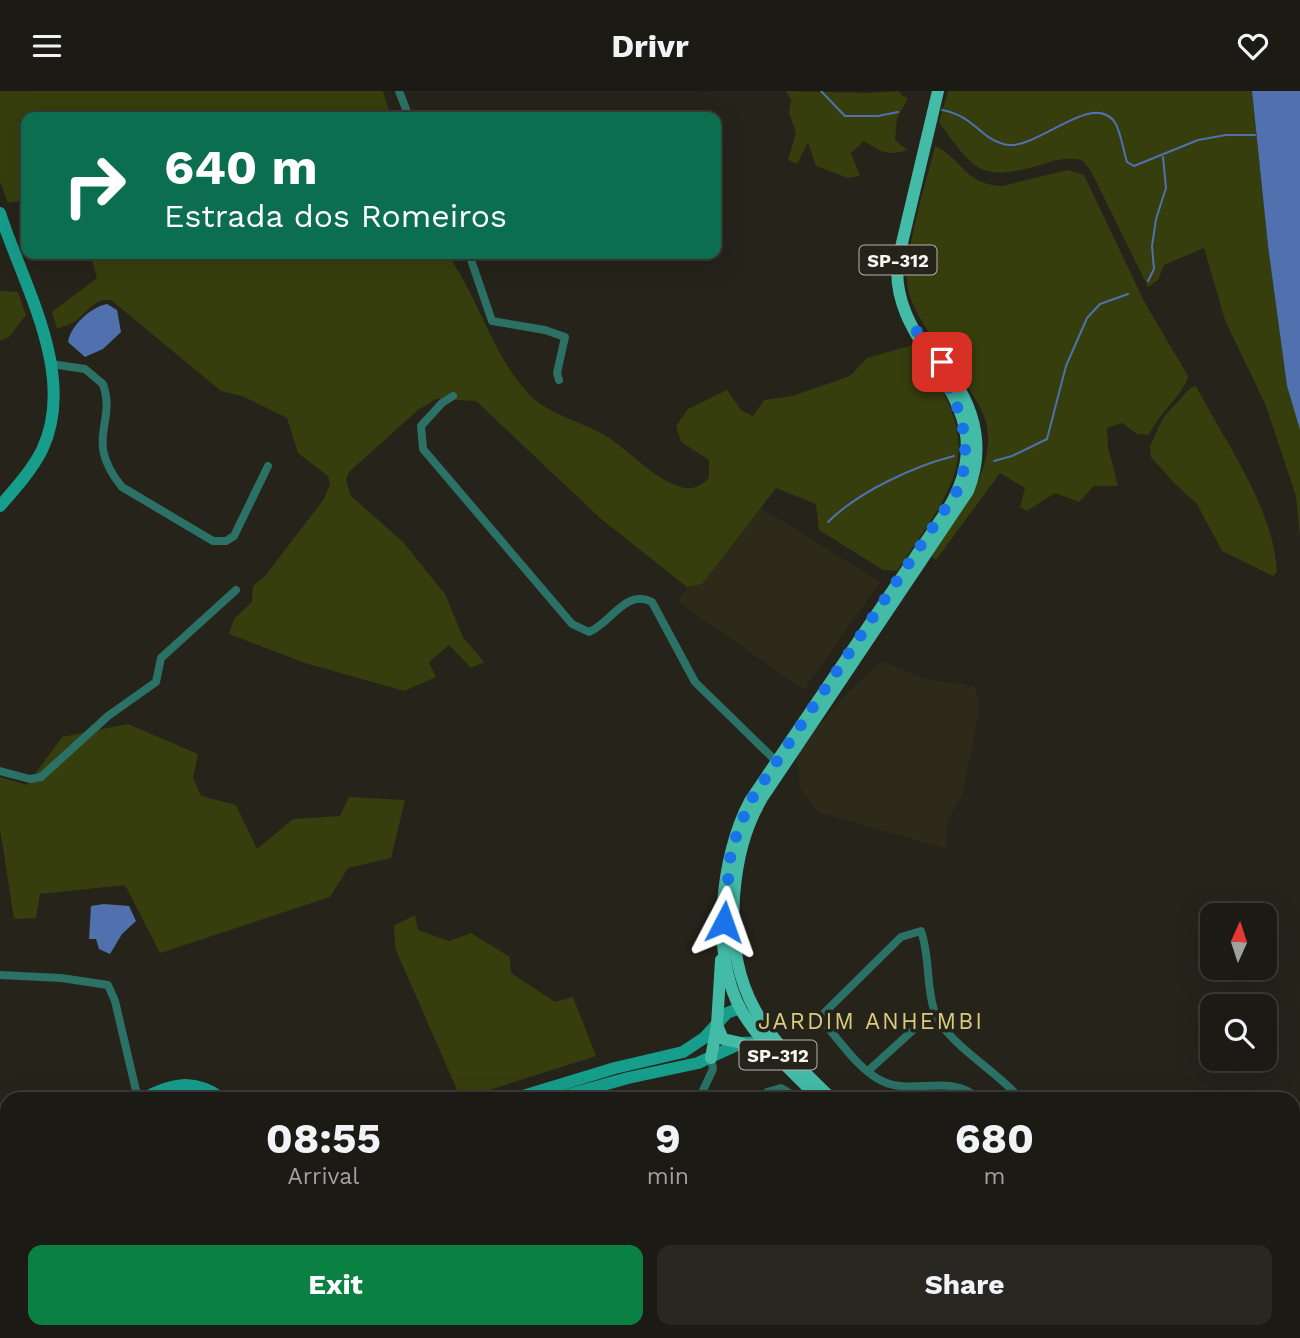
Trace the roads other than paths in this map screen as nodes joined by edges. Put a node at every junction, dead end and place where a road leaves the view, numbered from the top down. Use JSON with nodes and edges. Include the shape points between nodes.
{"nodes":[{"id":1,"x":399,"y":91,"type":"edge"},
{"id":2,"x":938,"y":91,"type":"edge"},
{"id":3,"x":407,"y":112,"type":"edge"},
{"id":4,"x":0,"y":213,"type":"edge"},
{"id":5,"x":470,"y":259,"type":"edge"},
{"id":6,"x":916,"y":330,"type":"junction"},
{"id":7,"x":51,"y":364,"type":"junction"},
{"id":8,"x":559,"y":380,"type":"dead end"},
{"id":9,"x":453,"y":396,"type":"dead end"},
{"id":10,"x":268,"y":466,"type":"dead end"},
{"id":11,"x":0,"y":506,"type":"edge"},
{"id":12,"x":236,"y":590,"type":"dead end"},
{"id":13,"x":776,"y":761,"type":"junction"},
{"id":14,"x":0,"y":771,"type":"edge"},
{"id":15,"x":723,"y":938,"type":"junction"},
{"id":16,"x":0,"y":975,"type":"edge"},
{"id":17,"x":740,"y":1008,"type":"junction"},
{"id":18,"x":934,"y":1011,"type":"junction"},
{"id":19,"x":717,"y":1025,"type":"junction"},
{"id":20,"x":767,"y":1037,"type":"junction"},
{"id":21,"x":741,"y":1043,"type":"junction"},
{"id":22,"x":710,"y":1058,"type":"junction"},
{"id":23,"x":868,"y":1071,"type":"junction"},
{"id":24,"x":138,"y":1092,"type":"edge"},
{"id":25,"x":155,"y":1092,"type":"edge"},
{"id":26,"x":211,"y":1092,"type":"edge"},
{"id":27,"x":536,"y":1092,"type":"edge"},
{"id":28,"x":580,"y":1092,"type":"edge"},
{"id":29,"x":702,"y":1092,"type":"edge"},
{"id":30,"x":767,"y":1092,"type":"edge"},
{"id":31,"x":788,"y":1092,"type":"edge"},
{"id":32,"x":814,"y":1092,"type":"edge"},
{"id":33,"x":825,"y":1092,"type":"edge"},
{"id":34,"x":966,"y":1092,"type":"edge"},
{"id":35,"x":1012,"y":1092,"type":"edge"}],
"edges":[{"from":1,"to":3,"type":"street"},
{"from":2,"to":6,"type":"main road","number":"SP-312","via":[[897,272],[899,297]]},
{"from":4,"to":7,"type":"street","via":[[36,303]]},
{"from":5,"to":8,"type":"street","via":[[492,321],[565,337],[556,373]]},
{"from":6,"to":13,"type":"main road","number":"SP-312","via":[[962,415],[967,451],[963,476],[948,509]]},
{"from":6,"to":20,"type":"main road","number":"SP-312","via":[[967,402],[977,435],[976,467],[956,513],[762,798],[745,832],[736,877],[733,946],[745,993]]},
{"from":7,"to":10,"type":"street","via":[[85,369],[103,384],[102,451],[122,487],[213,541],[234,536]]},
{"from":7,"to":11,"type":"street","via":[[46,441]]},
{"from":9,"to":13,"type":"street","via":[[421,426],[423,449],[572,624],[589,632],[629,600],[648,600],[661,614],[695,682]]},
{"from":12,"to":14,"type":"street","via":[[161,658],[156,682],[108,716],[41,777],[30,779]]},
{"from":13,"to":15,"type":"main road","number":"SP-312","via":[[750,801],[734,838]]},
{"from":15,"to":17,"type":"main road","number":"SP-312","via":[[729,978]]},
{"from":15,"to":19,"type":"main road"},
{"from":16,"to":24,"type":"street","via":[[108,985]]},
{"from":17,"to":19,"type":"street","via":[[727,1013]]},
{"from":17,"to":20,"type":"main road","number":"SP-312"},
{"from":18,"to":23,"type":"street"},
{"from":18,"to":23,"type":"street","via":[[919,930],[901,937],[818,1015]]},
{"from":18,"to":35,"type":"street","via":[[974,1059]]},
{"from":19,"to":21,"type":"main road","via":[[723,1039]]},
{"from":19,"to":22,"type":"main road"},
{"from":19,"to":27,"type":"street","via":[[683,1052]]},
{"from":20,"to":21,"type":"street"},
{"from":20,"to":32,"type":"main road","number":"SP-312"},
{"from":20,"to":33,"type":"main road","number":"SP-312"},
{"from":21,"to":22,"type":"street"},
{"from":22,"to":28,"type":"street"},
{"from":22,"to":29,"type":"street","via":[[713,1069]]},
{"from":23,"to":34,"type":"street","via":[[888,1084],[955,1086]]},
{"from":25,"to":26,"type":"street","via":[[181,1084]]},
{"from":30,"to":31,"type":"street","via":[[781,1088]]}]}
